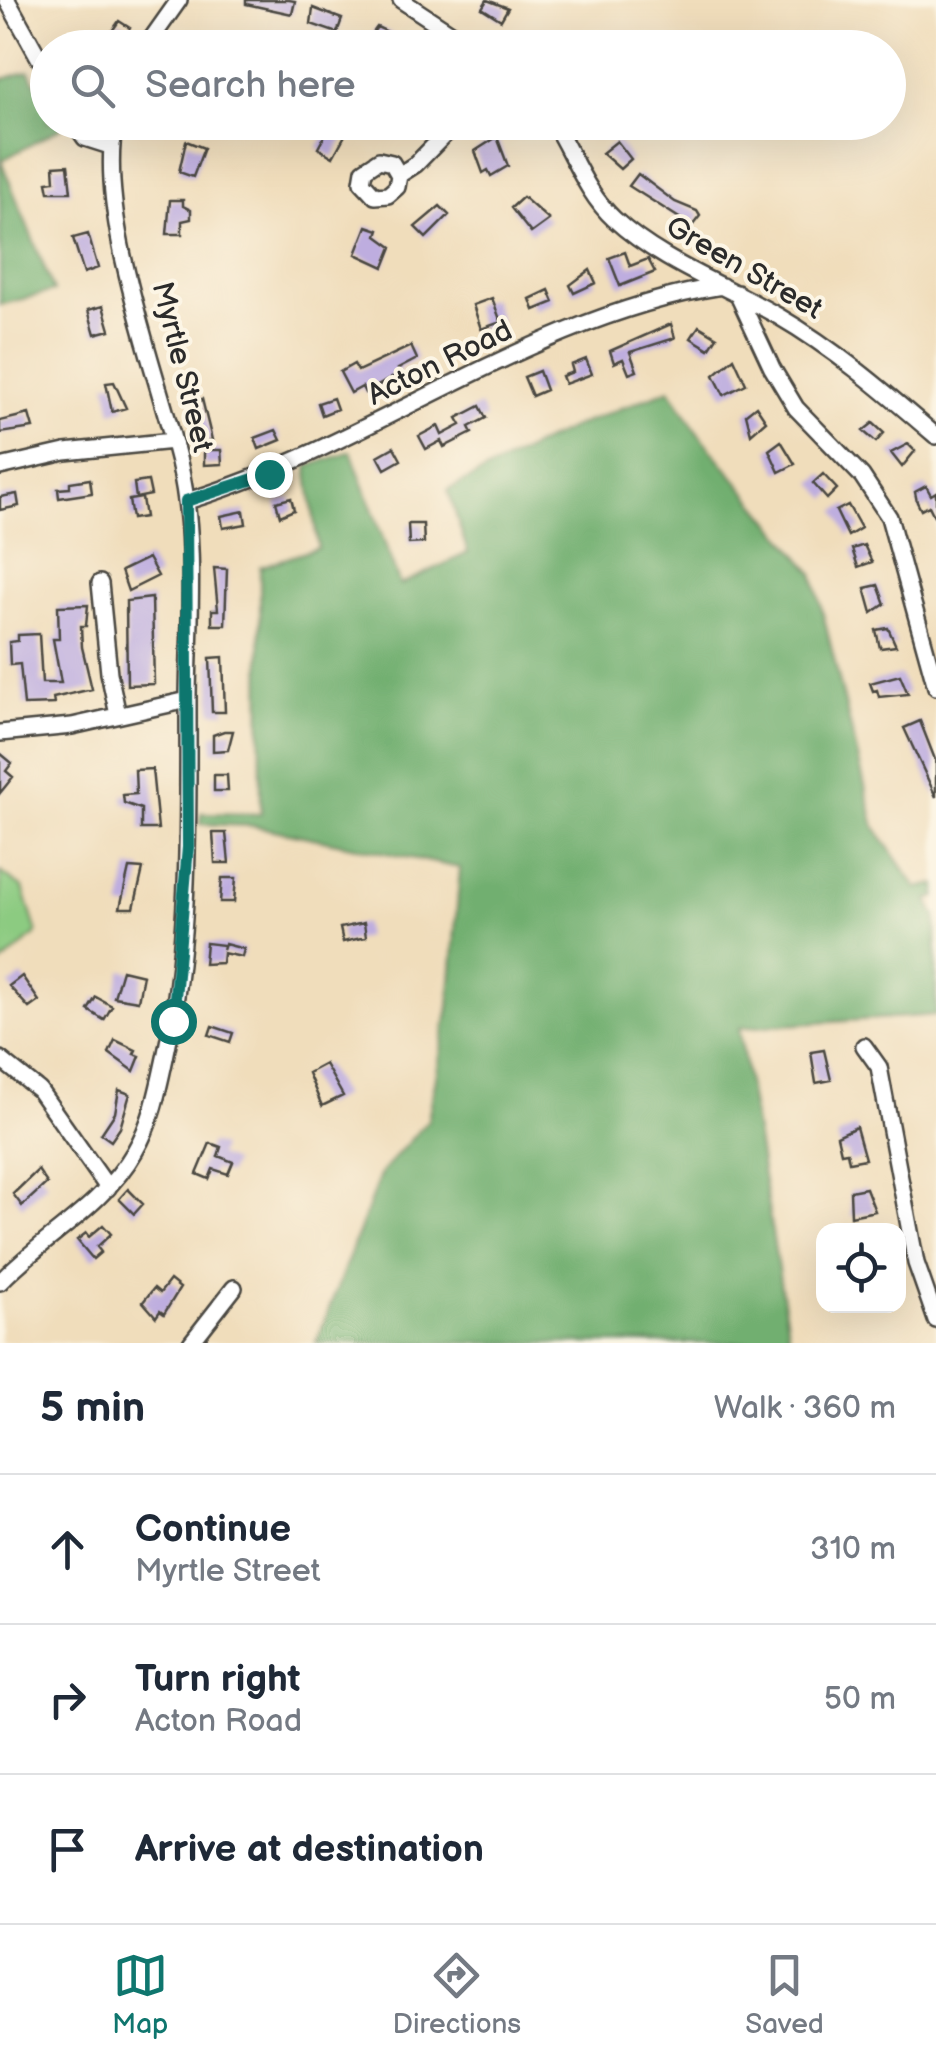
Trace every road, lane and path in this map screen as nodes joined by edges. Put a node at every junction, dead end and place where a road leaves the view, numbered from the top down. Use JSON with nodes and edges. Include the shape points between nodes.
{"nodes":[{"id":1,"x":7,"y":0,"type":"edge"},
{"id":2,"x":179,"y":0,"type":"edge"},
{"id":3,"x":401,"y":0,"type":"edge"},
{"id":4,"x":158,"y":30,"type":"edge"},
{"id":5,"x":447,"y":30,"type":"edge"},
{"id":6,"x":30,"y":42,"type":"edge"},
{"id":7,"x":91,"y":140,"type":"edge"},
{"id":8,"x":111,"y":140,"type":"edge"},
{"id":9,"x":439,"y":140,"type":"edge"},
{"id":10,"x":563,"y":140,"type":"edge"},
{"id":11,"x":110,"y":146,"type":"junction"},
{"id":12,"x":399,"y":175,"type":"dead end"},
{"id":13,"x":722,"y":286,"type":"junction"},
{"id":14,"x":738,"y":293,"type":"junction"},
{"id":15,"x":936,"y":436,"type":"edge"},
{"id":16,"x":173,"y":442,"type":"junction"},
{"id":17,"x":0,"y":467,"type":"edge"},
{"id":18,"x":186,"y":501,"type":"junction"},
{"id":19,"x":100,"y":582,"type":"dead end"},
{"id":20,"x":936,"y":687,"type":"edge"},
{"id":21,"x":188,"y":700,"type":"junction"},
{"id":22,"x":118,"y":715,"type":"junction"},
{"id":23,"x":0,"y":732,"type":"edge"},
{"id":24,"x":864,"y":1046,"type":"dead end"},
{"id":25,"x":0,"y":1059,"type":"edge"},
{"id":26,"x":108,"y":1188,"type":"junction"},
{"id":27,"x":0,"y":1282,"type":"edge"},
{"id":28,"x":234,"y":1288,"type":"dead end"},
{"id":29,"x":936,"y":1320,"type":"edge"},
{"id":30,"x":192,"y":1343,"type":"edge"}],
"edges":[{"from":1,"to":6,"type":"street"},
{"from":2,"to":4,"type":"street"},
{"from":3,"to":5,"type":"street"},
{"from":7,"to":11,"type":"street"},
{"from":8,"to":11,"type":"street","name":"Myrtle Street"},
{"from":9,"to":12,"type":"street"},
{"from":10,"to":13,"type":"street","name":"Green Street","via":[[612,217]]},
{"from":11,"to":16,"type":"street","name":"Myrtle Street","via":[[114,214]]},
{"from":13,"to":14,"type":"street","name":"Green Street"},
{"from":13,"to":18,"type":"street","name":"Acton Road","via":[[567,334],[314,455]]},
{"from":14,"to":15,"type":"street","name":"Green Street","via":[[874,381]]},
{"from":14,"to":20,"type":"street","via":[[796,408],[862,476],[889,517]]},
{"from":16,"to":17,"type":"street","via":[[65,452]]},
{"from":16,"to":18,"type":"street","name":"Myrtle Street"},
{"from":18,"to":21,"type":"street","name":"Myrtle Street"},
{"from":19,"to":22,"type":"street"},
{"from":21,"to":22,"type":"street"},
{"from":21,"to":26,"type":"street","name":"Myrtle Street","via":[[188,847],[177,998],[152,1114]]},
{"from":22,"to":23,"type":"street"},
{"from":24,"to":29,"type":"street","via":[[879,1066],[916,1264]]},
{"from":25,"to":26,"type":"street","via":[[38,1090]]},
{"from":26,"to":27,"type":"street","name":"Myrtle Street"},
{"from":28,"to":30,"type":"street"}]}
